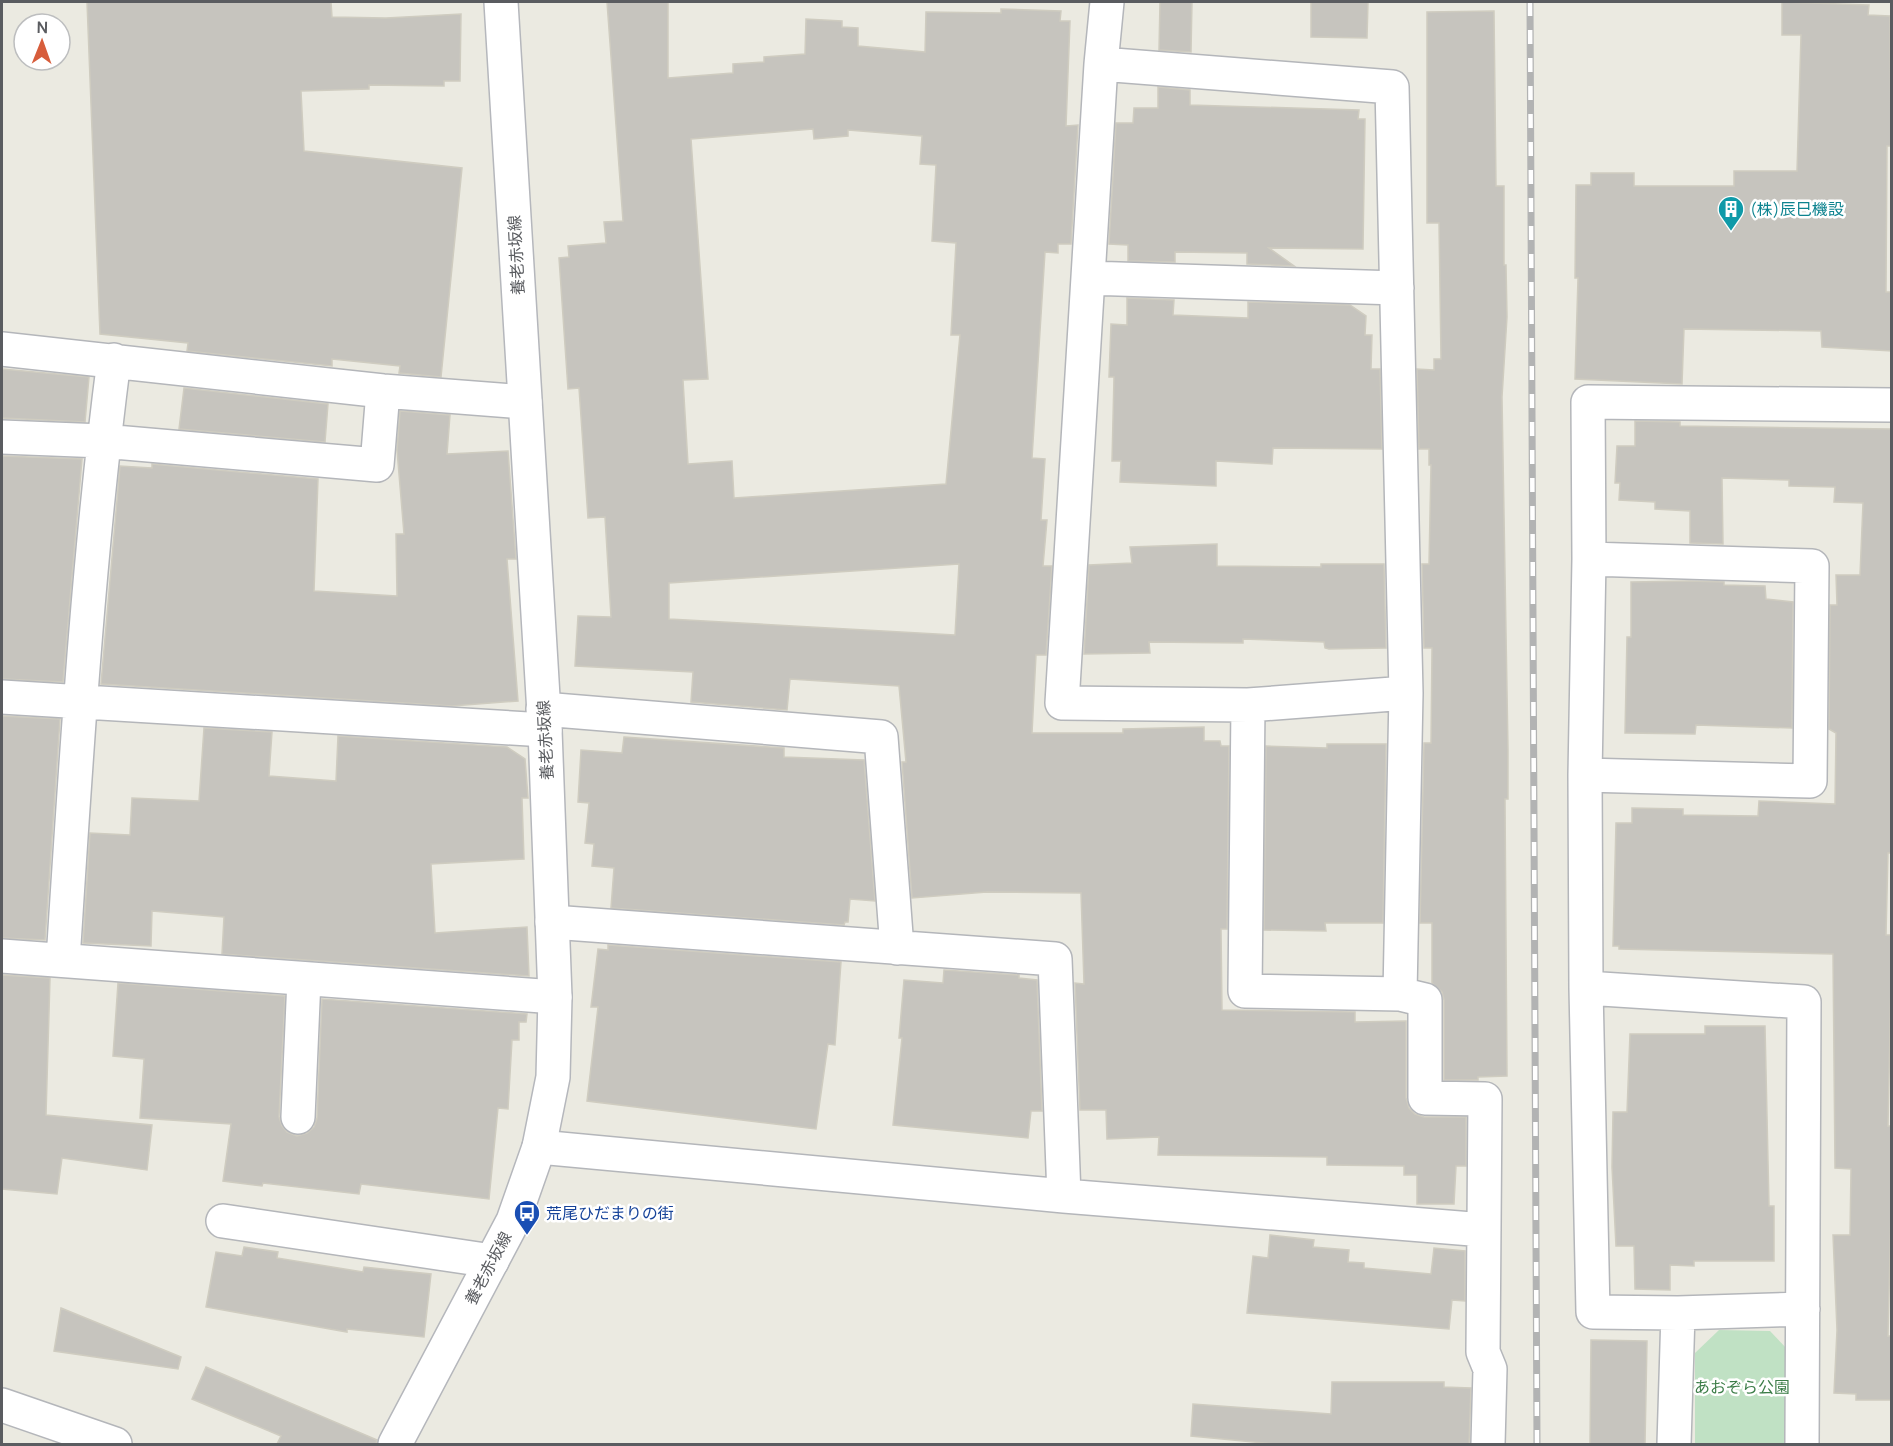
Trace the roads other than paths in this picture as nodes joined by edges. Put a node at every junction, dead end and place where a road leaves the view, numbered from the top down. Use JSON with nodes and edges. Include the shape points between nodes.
{"nodes":[{"id":1,"x":501,"y":2,"type":"edge"},
{"id":2,"x":1107,"y":2,"type":"edge"},
{"id":3,"x":1101,"y":64,"type":"junction"},
{"id":4,"x":1088,"y":278,"type":"junction"},
{"id":5,"x":1397,"y":288,"type":"junction"},
{"id":6,"x":2,"y":349,"type":"edge"},
{"id":7,"x":114,"y":360,"type":"junction"},
{"id":8,"x":383,"y":391,"type":"junction"},
{"id":9,"x":525,"y":402,"type":"junction"},
{"id":10,"x":1891,"y":405,"type":"edge"},
{"id":11,"x":2,"y":437,"type":"edge"},
{"id":12,"x":103,"y":441,"type":"junction"},
{"id":13,"x":1589,"y":559,"type":"junction"},
{"id":14,"x":1406,"y":693,"type":"junction"},
{"id":15,"x":2,"y":697,"type":"edge"},
{"id":16,"x":79,"y":703,"type":"junction"},
{"id":17,"x":1248,"y":705,"type":"junction"},
{"id":18,"x":544,"y":720,"type":"junction"},
{"id":19,"x":1585,"y":775,"type":"junction"},
{"id":20,"x":552,"y":922,"type":"junction"},
{"id":21,"x":897,"y":948,"type":"junction"},
{"id":22,"x":2,"y":956,"type":"edge"},
{"id":23,"x":63,"y":960,"type":"junction"},
{"id":24,"x":304,"y":979,"type":"junction"},
{"id":25,"x":1586,"y":988,"type":"junction"},
{"id":26,"x":1400,"y":994,"type":"junction"},
{"id":27,"x":555,"y":997,"type":"junction"},
{"id":28,"x":298,"y":1117,"type":"dead end"},
{"id":29,"x":539,"y":1147,"type":"junction"},
{"id":30,"x":1064,"y":1196,"type":"junction"},
{"id":31,"x":224,"y":1221,"type":"dead end"},
{"id":32,"x":1484,"y":1230,"type":"junction"},
{"id":33,"x":492,"y":1261,"type":"junction"},
{"id":34,"x":1803,"y":1309,"type":"junction"},
{"id":35,"x":1678,"y":1313,"type":"junction"},
{"id":36,"x":2,"y":1405,"type":"edge"},
{"id":37,"x":115,"y":1444,"type":"edge"},
{"id":38,"x":395,"y":1444,"type":"edge"},
{"id":39,"x":1488,"y":1444,"type":"edge"},
{"id":40,"x":1674,"y":1444,"type":"edge"},
{"id":41,"x":1802,"y":1444,"type":"edge"}],
"edges":[{"from":1,"to":9,"type":"street","name":"養老赤坂線"},
{"from":2,"to":3,"type":"street"},
{"from":3,"to":4,"type":"street"},
{"from":3,"to":5,"type":"street","via":[[1392,87]]},
{"from":4,"to":5,"type":"street"},
{"from":4,"to":17,"type":"street","via":[[1062,703]]},
{"from":5,"to":14,"type":"street"},
{"from":6,"to":7,"type":"street"},
{"from":7,"to":8,"type":"street"},
{"from":7,"to":12,"type":"street"},
{"from":8,"to":9,"type":"street"},
{"from":8,"to":12,"type":"street","via":[[377,465]]},
{"from":9,"to":18,"type":"street","name":"養老赤坂線"},
{"from":10,"to":13,"type":"street","via":[[1588,402]]},
{"from":11,"to":12,"type":"street"},
{"from":12,"to":16,"type":"street"},
{"from":13,"to":19,"type":"street"},
{"from":13,"to":19,"type":"street","via":[[1812,566],[1810,781]]},
{"from":14,"to":17,"type":"street"},
{"from":14,"to":26,"type":"street"},
{"from":15,"to":16,"type":"street"},
{"from":16,"to":18,"type":"street"},
{"from":16,"to":23,"type":"street"},
{"from":17,"to":26,"type":"street","via":[[1245,991]]},
{"from":18,"to":20,"type":"street","name":"養老赤坂線"},
{"from":18,"to":21,"type":"street","via":[[880,737]]},
{"from":19,"to":25,"type":"street"},
{"from":20,"to":21,"type":"street"},
{"from":20,"to":27,"type":"street","name":"養老赤坂線"},
{"from":21,"to":30,"type":"street","via":[[1055,959]]},
{"from":22,"to":23,"type":"street"},
{"from":23,"to":24,"type":"street"},
{"from":24,"to":27,"type":"street"},
{"from":24,"to":28,"type":"street"},
{"from":25,"to":34,"type":"street","via":[[1803,1002]]},
{"from":25,"to":35,"type":"street","via":[[1593,1312]]},
{"from":26,"to":32,"type":"street","via":[[1425,1000],[1425,1098],[1485,1099]]},
{"from":27,"to":29,"type":"street","name":"養老赤坂線","via":[[553,1077]]},
{"from":29,"to":30,"type":"street"},
{"from":29,"to":33,"type":"street","name":"養老赤坂線","via":[[513,1221]]},
{"from":30,"to":32,"type":"street"},
{"from":31,"to":33,"type":"street"},
{"from":32,"to":39,"type":"street","via":[[1483,1352],[1490,1369]]},
{"from":33,"to":38,"type":"street","name":"養老赤坂線"},
{"from":34,"to":35,"type":"street"},
{"from":34,"to":41,"type":"street"},
{"from":35,"to":40,"type":"street"},
{"from":36,"to":37,"type":"street"}]}
